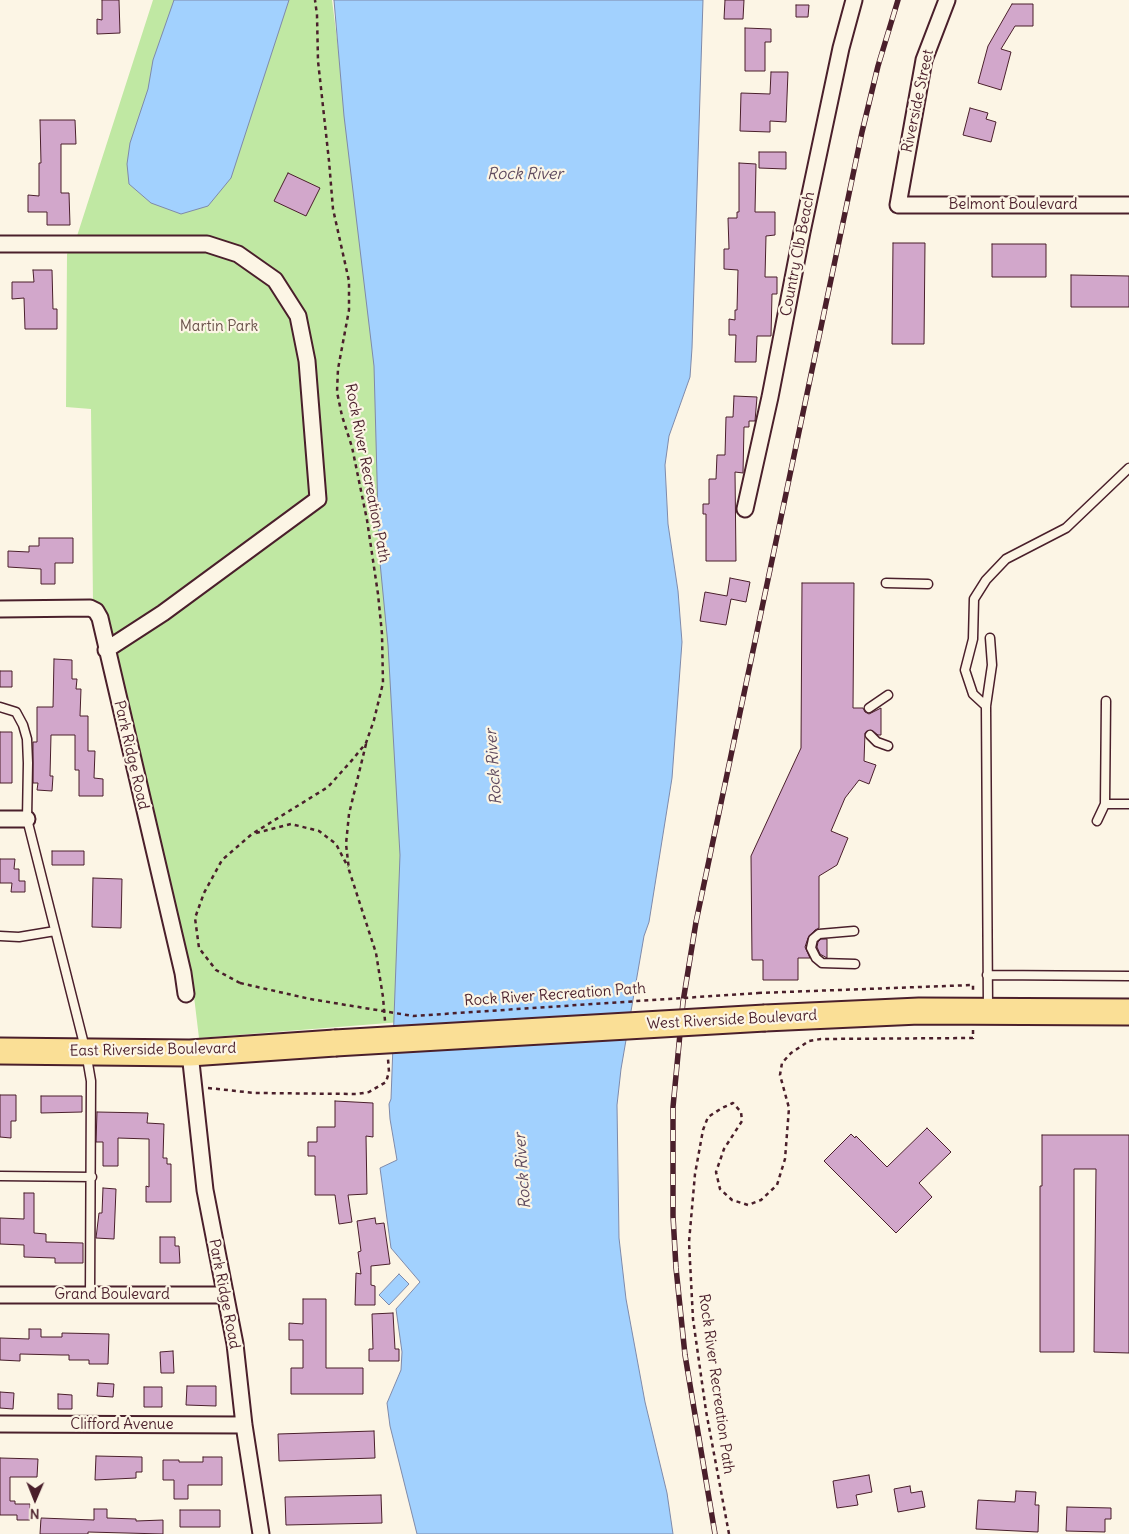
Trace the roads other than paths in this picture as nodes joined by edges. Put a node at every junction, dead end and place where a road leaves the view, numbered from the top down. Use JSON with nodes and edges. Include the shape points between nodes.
{"nodes":[{"id":1,"x":854,"y":0,"type":"edge"},
{"id":2,"x":946,"y":0,"type":"edge"},
{"id":3,"x":898,"y":205,"type":"joint"},
{"id":4,"x":1129,"y":205,"type":"edge"},
{"id":5,"x":0,"y":244,"type":"edge"},
{"id":6,"x":1129,"y":468,"type":"edge"},
{"id":7,"x":745,"y":509,"type":"dead end"},
{"id":8,"x":886,"y":583,"type":"dead end"},
{"id":9,"x":928,"y":584,"type":"dead end"},
{"id":10,"x":0,"y":609,"type":"edge"},
{"id":11,"x":990,"y":638,"type":"dead end"},
{"id":12,"x":106,"y":650,"type":"junction"},
{"id":13,"x":888,"y":695,"type":"dead end"},
{"id":14,"x":1106,"y":701,"type":"dead end"},
{"id":15,"x":986,"y":706,"type":"junction"},
{"id":16,"x":0,"y":708,"type":"edge"},
{"id":17,"x":869,"y":708,"type":"dead end"},
{"id":18,"x":870,"y":735,"type":"dead end"},
{"id":19,"x":888,"y":746,"type":"dead end"},
{"id":20,"x":1105,"y":804,"type":"junction"},
{"id":21,"x":1129,"y":804,"type":"edge"},
{"id":22,"x":0,"y":819,"type":"edge"},
{"id":23,"x":28,"y":819,"type":"junction"},
{"id":24,"x":1097,"y":821,"type":"dead end"},
{"id":25,"x":55,"y":931,"type":"junction"},
{"id":26,"x":854,"y":931,"type":"dead end"},
{"id":27,"x":0,"y":936,"type":"edge"},
{"id":28,"x":855,"y":964,"type":"dead end"},
{"id":29,"x":987,"y":975,"type":"junction"},
{"id":30,"x":1129,"y":976,"type":"edge"},
{"id":31,"x":186,"y":994,"type":"dead end"},
{"id":32,"x":980,"y":1010,"type":"junction"},
{"id":33,"x":1129,"y":1012,"type":"edge"},
{"id":34,"x":335,"y":1043,"type":"joint"},
{"id":35,"x":0,"y":1051,"type":"edge"},
{"id":36,"x":86,"y":1052,"type":"junction"},
{"id":37,"x":190,"y":1053,"type":"junction"},
{"id":38,"x":0,"y":1176,"type":"edge"},
{"id":39,"x":92,"y":1177,"type":"junction"},
{"id":40,"x":0,"y":1295,"type":"edge"},
{"id":41,"x":90,"y":1295,"type":"junction"},
{"id":42,"x":224,"y":1295,"type":"junction"},
{"id":43,"x":0,"y":1424,"type":"edge"},
{"id":44,"x":244,"y":1425,"type":"junction"},
{"id":45,"x":261,"y":1534,"type":"edge"}],
"edges":[{"from":1,"to":7,"type":"street","name":"Country Clb Beach"},
{"from":2,"to":3,"type":"street","name":"Riverside Street","via":[[924,60]]},
{"from":3,"to":4,"type":"street","name":"Belmont Boulevard"},
{"from":5,"to":12,"type":"street","via":[[207,244],[238,254],[275,280],[298,316],[307,361],[318,499],[163,613]]},
{"from":6,"to":15,"type":"lane","via":[[1066,528],[1006,559],[974,599],[973,639],[965,670],[973,694]]},
{"from":8,"to":9,"type":"lane"},
{"from":10,"to":12,"type":"street","name":"Park Ridge Road","via":[[90,608],[100,618]]},
{"from":11,"to":15,"type":"lane","via":[[992,665]]},
{"from":12,"to":31,"type":"street","name":"Park Ridge Road"},
{"from":13,"to":17,"type":"lane"},
{"from":14,"to":20,"type":"lane"},
{"from":15,"to":29,"type":"lane"},
{"from":16,"to":23,"type":"lane","via":[[16,712],[27,739]]},
{"from":18,"to":19,"type":"lane"},
{"from":20,"to":21,"type":"lane"},
{"from":20,"to":24,"type":"lane"},
{"from":22,"to":23,"type":"street"},
{"from":23,"to":25,"type":"lane"},
{"from":25,"to":27,"type":"lane","via":[[19,937]]},
{"from":25,"to":36,"type":"lane"},
{"from":26,"to":28,"type":"lane","via":[[819,934],[813,939],[811,948],[822,962]]},
{"from":29,"to":30,"type":"lane"},
{"from":29,"to":32,"type":"lane"},
{"from":32,"to":33,"type":"main road","name":"West Riverside Boulevard"},
{"from":32,"to":34,"type":"main road","name":"West Riverside Boulevard","bridge":true,"via":[[765,1018]]},
{"from":34,"to":37,"type":"main road","name":"East Riverside Boulevard"},
{"from":35,"to":36,"type":"main road","name":"East Riverside Boulevard"},
{"from":36,"to":37,"type":"main road","name":"East Riverside Boulevard"},
{"from":36,"to":39,"type":"lane","via":[[91,1081]]},
{"from":37,"to":42,"type":"street","name":"Park Ridge Road","via":[[205,1190]]},
{"from":38,"to":39,"type":"lane"},
{"from":39,"to":41,"type":"lane"},
{"from":40,"to":41,"type":"street","name":"Grand Boulevard"},
{"from":41,"to":42,"type":"street","name":"Grand Boulevard"},
{"from":42,"to":44,"type":"street","name":"Park Ridge Road","via":[[235,1344]]},
{"from":43,"to":44,"type":"street","name":"Clifford Avenue"},
{"from":44,"to":45,"type":"street","name":"Park Ridge Road"}]}
